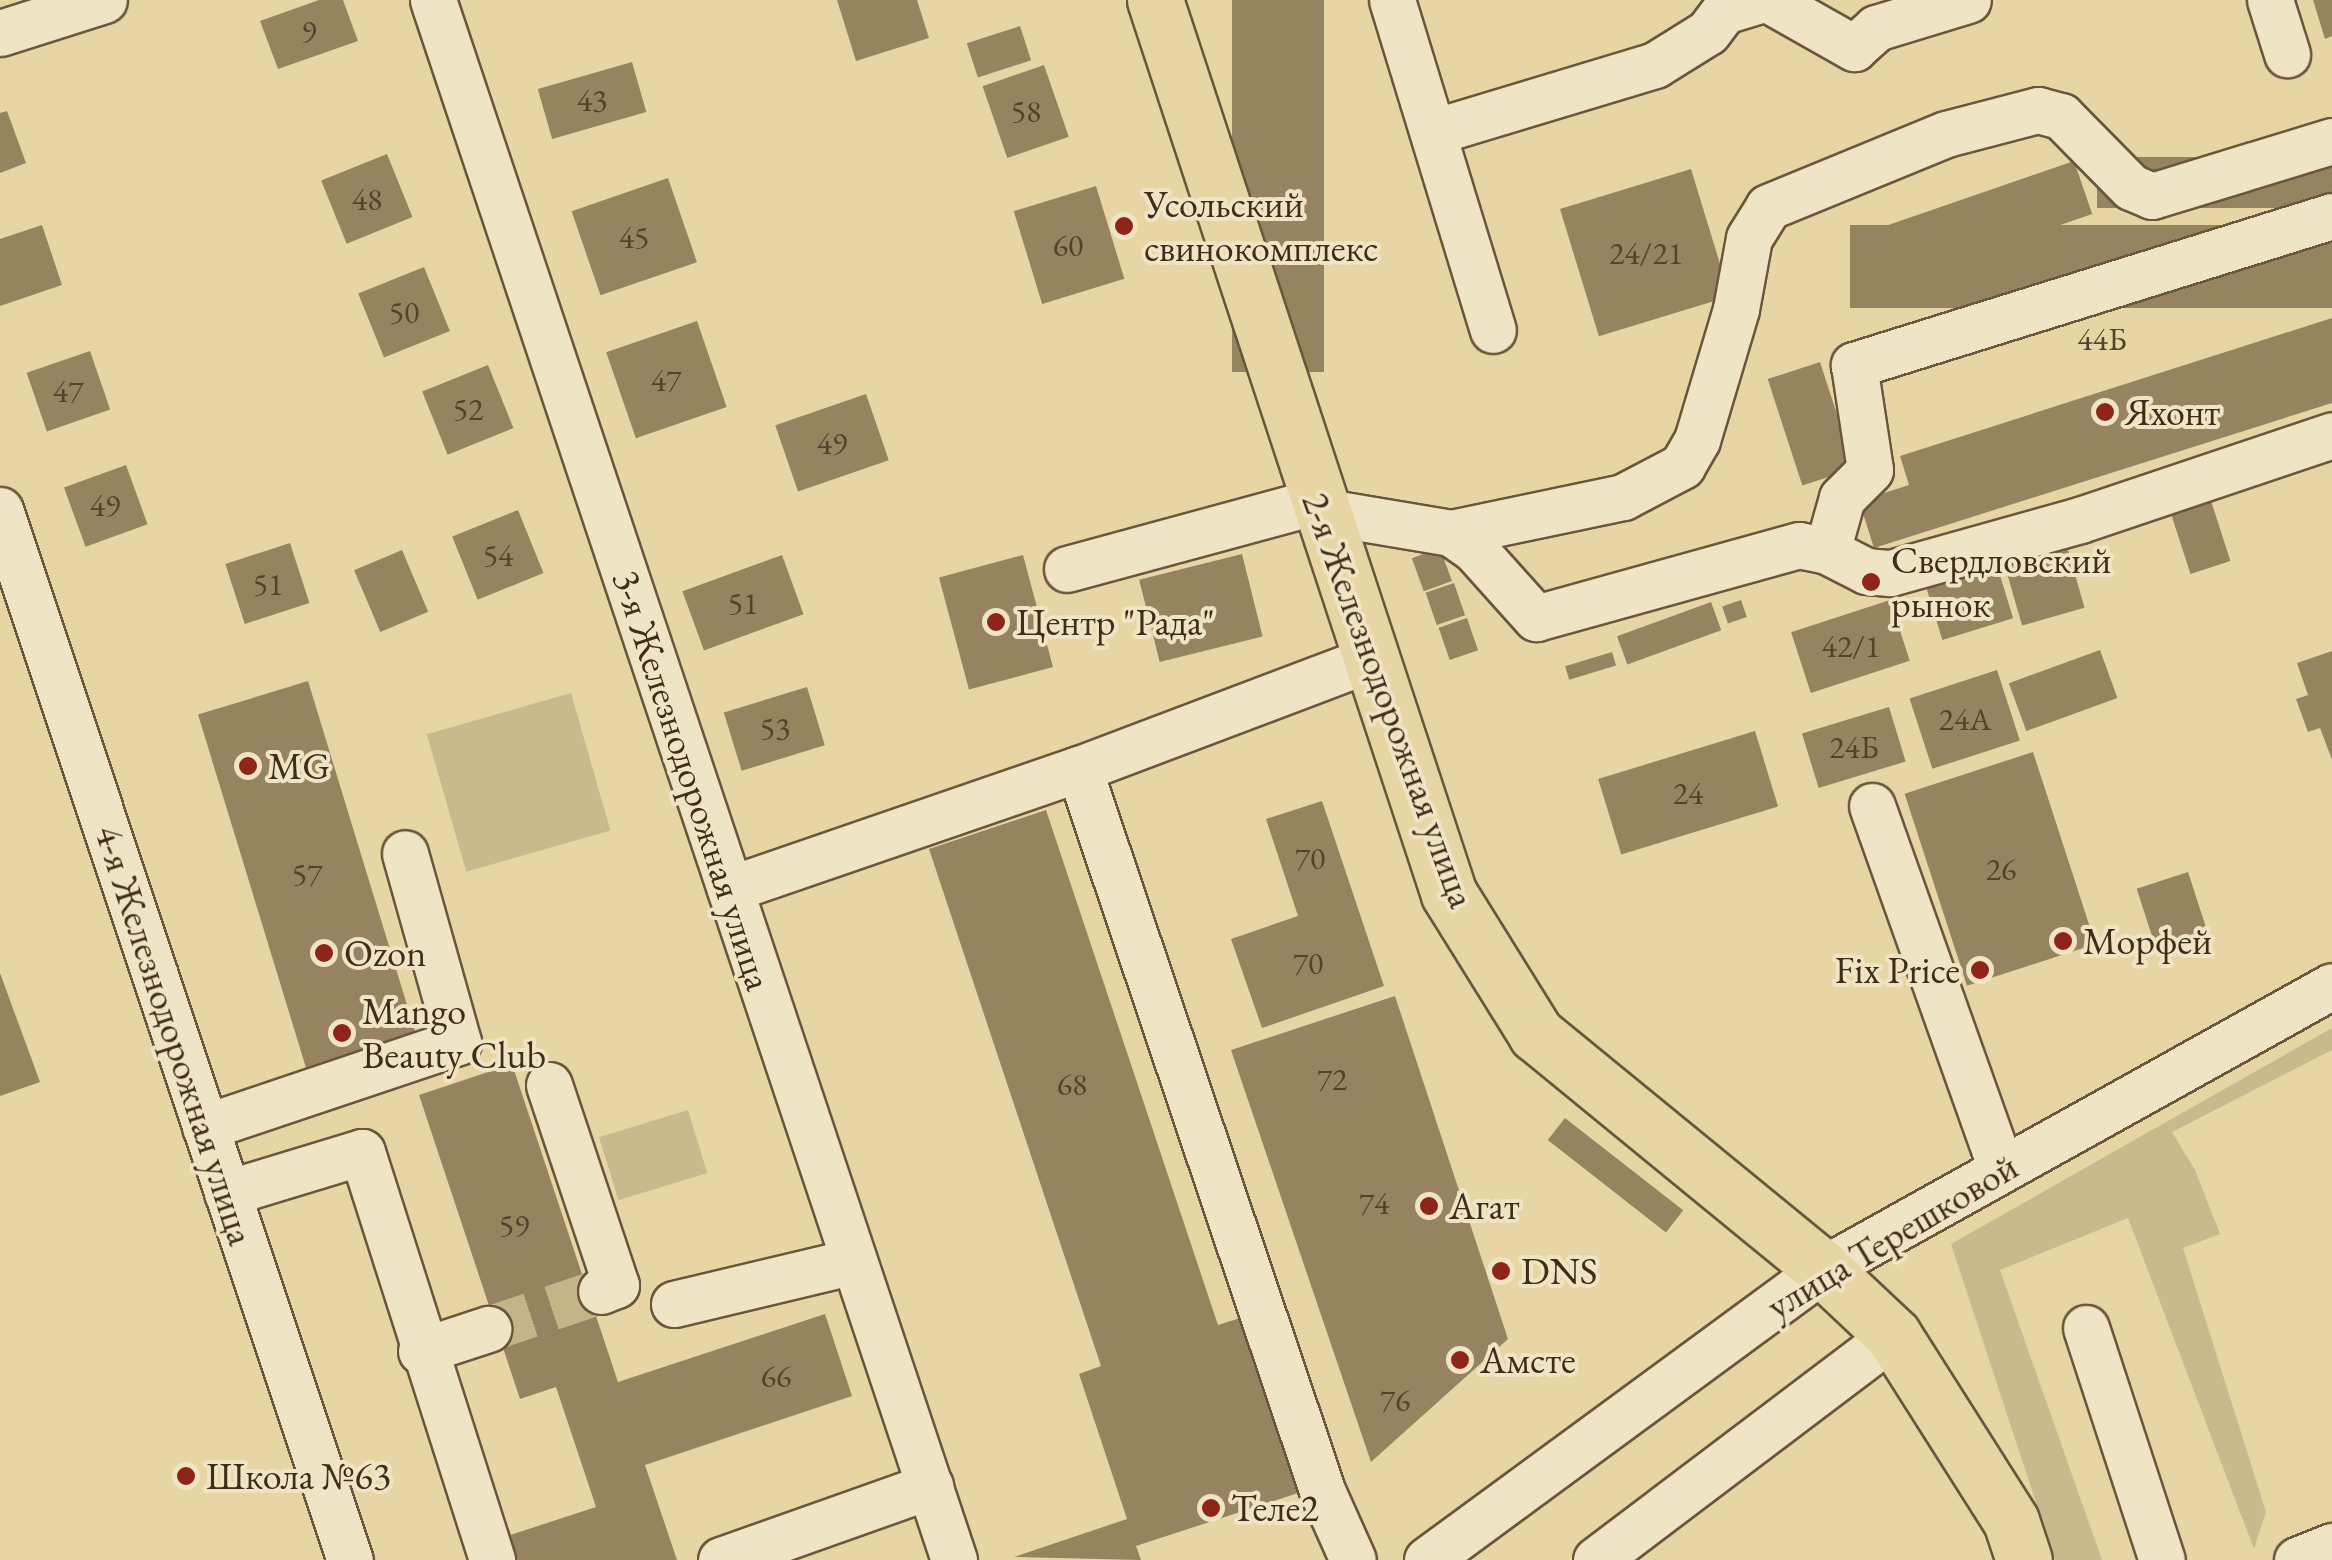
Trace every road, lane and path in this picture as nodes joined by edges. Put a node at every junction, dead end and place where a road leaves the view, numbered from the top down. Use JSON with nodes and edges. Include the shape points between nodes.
{"nodes":[{"id":1,"x":104,"y":0,"type":"edge"},
{"id":2,"x":433,"y":0,"type":"edge"},
{"id":3,"x":1155,"y":0,"type":"edge"},
{"id":4,"x":1392,"y":0,"type":"edge"},
{"id":5,"x":1759,"y":0,"type":"edge"},
{"id":6,"x":1770,"y":0,"type":"edge"},
{"id":7,"x":1968,"y":0,"type":"edge"},
{"id":8,"x":2270,"y":0,"type":"edge"},
{"id":9,"x":0,"y":32,"type":"edge"},
{"id":10,"x":2288,"y":54,"type":"dead end"},
{"id":11,"x":1433,"y":132,"type":"junction"},
{"id":12,"x":2332,"y":141,"type":"edge"},
{"id":13,"x":2332,"y":216,"type":"edge"},
{"id":14,"x":1493,"y":330,"type":"dead end"},
{"id":15,"x":2332,"y":436,"type":"edge"},
{"id":16,"x":1319,"y":506,"type":"junction"},
{"id":17,"x":0,"y":510,"type":"edge"},
{"id":18,"x":1451,"y":533,"type":"junction"},
{"id":19,"x":1826,"y":551,"type":"junction"},
{"id":20,"x":1067,"y":568,"type":"dead end"},
{"id":21,"x":1370,"y":659,"type":"junction"},
{"id":22,"x":1079,"y":769,"type":"junction"},
{"id":23,"x":1872,"y":806,"type":"dead end"},
{"id":24,"x":404,"y":853,"type":"dead end"},
{"id":25,"x":730,"y":889,"type":"junction"},
{"id":26,"x":2332,"y":986,"type":"edge"},
{"id":27,"x":548,"y":1084,"type":"dead end"},
{"id":28,"x":206,"y":1127,"type":"junction"},
{"id":29,"x":2001,"y":1169,"type":"junction"},
{"id":30,"x":227,"y":1192,"type":"junction"},
{"id":31,"x":854,"y":1261,"type":"junction"},
{"id":32,"x":1823,"y":1269,"type":"junction"},
{"id":33,"x":600,"y":1291,"type":"dead end"},
{"id":34,"x":674,"y":1304,"type":"dead end"},
{"id":35,"x":488,"y":1328,"type":"tunnel mouth"},
{"id":36,"x":2086,"y":1328,"type":"dead end"},
{"id":37,"x":1893,"y":1335,"type":"junction"},
{"id":38,"x":421,"y":1351,"type":"junction"},
{"id":39,"x":930,"y":1486,"type":"junction"},
{"id":40,"x":2332,"y":1546,"type":"edge"},
{"id":41,"x":350,"y":1560,"type":"edge"},
{"id":42,"x":492,"y":1560,"type":"edge"},
{"id":43,"x":721,"y":1560,"type":"edge"},
{"id":44,"x":954,"y":1560,"type":"edge"},
{"id":45,"x":1353,"y":1560,"type":"edge"},
{"id":46,"x":1427,"y":1560,"type":"edge"},
{"id":47,"x":1596,"y":1560,"type":"edge"},
{"id":48,"x":2024,"y":1560,"type":"edge"},
{"id":49,"x":2162,"y":1560,"type":"edge"},
{"id":50,"x":2297,"y":1560,"type":"edge"}],
"edges":[{"from":1,"to":9,"type":"street"},
{"from":2,"to":25,"type":"street","name":"3-я Железнодорожная улица"},
{"from":3,"to":16,"type":"main road","name":"2-я Железнодорожная улица"},
{"from":4,"to":11,"type":"street"},
{"from":5,"to":11,"type":"street","via":[[1724,10],[1708,32],[1656,64]]},
{"from":6,"to":7,"type":"street","via":[[1854,48],[1876,28]]},
{"from":8,"to":10,"type":"street"},
{"from":11,"to":14,"type":"street"},
{"from":12,"to":18,"type":"street","via":[[2152,196],[2131,187],[2061,116],[2038,110],[1946,134],[1768,207],[1749,238],[1736,309],[1697,440],[1682,466],[1623,497]]},
{"from":13,"to":19,"type":"street","via":[[1854,364],[1870,470],[1842,498]]},
{"from":15,"to":19,"type":"street","via":[[2080,520],[1890,573],[1866,572]]},
{"from":16,"to":18,"type":"street"},
{"from":16,"to":20,"type":"street"},
{"from":16,"to":21,"type":"main road","name":"2-я Железнодорожная улица"},
{"from":17,"to":28,"type":"street","name":"4-я Железнодорожная улица"},
{"from":18,"to":19,"type":"street","via":[[1536,618],[1546,619],[1799,546]]},
{"from":21,"to":22,"type":"street"},
{"from":21,"to":32,"type":"main road","name":"2-я Железнодорожная улица","via":[[1450,894],[1536,1034]]},
{"from":22,"to":25,"type":"street"},
{"from":22,"to":45,"type":"street","via":[[1323,1493]]},
{"from":23,"to":29,"type":"street"},
{"from":24,"to":28,"type":"street","via":[[458,1042]]},
{"from":25,"to":31,"type":"street","name":"3-я Железнодорожная улица"},
{"from":26,"to":29,"type":"street","name":"улица Терешковой"},
{"from":27,"to":33,"type":"street","via":[[616,1285]]},
{"from":28,"to":30,"type":"street","name":"4-я Железнодорожная улица"},
{"from":29,"to":32,"type":"street","name":"улица Терешковой"},
{"from":30,"to":38,"type":"street","via":[[362,1152]]},
{"from":30,"to":41,"type":"street","name":"4-я Железнодорожная улица"},
{"from":31,"to":34,"type":"street"},
{"from":31,"to":39,"type":"street","name":"3-я Железнодорожная улица"},
{"from":32,"to":37,"type":"main road","name":"2-я Железнодорожная улица"},
{"from":32,"to":46,"type":"street","name":"улица Терешковой"},
{"from":35,"to":38,"type":"street"},
{"from":36,"to":49,"type":"street"},
{"from":37,"to":47,"type":"street"},
{"from":37,"to":48,"type":"main road","name":"2-я Железнодорожная улица","via":[[2012,1521]]},
{"from":38,"to":42,"type":"street"},
{"from":39,"to":43,"type":"street"},
{"from":39,"to":44,"type":"street","name":"3-я Железнодорожная улица"},
{"from":40,"to":50,"type":"street"}]}
